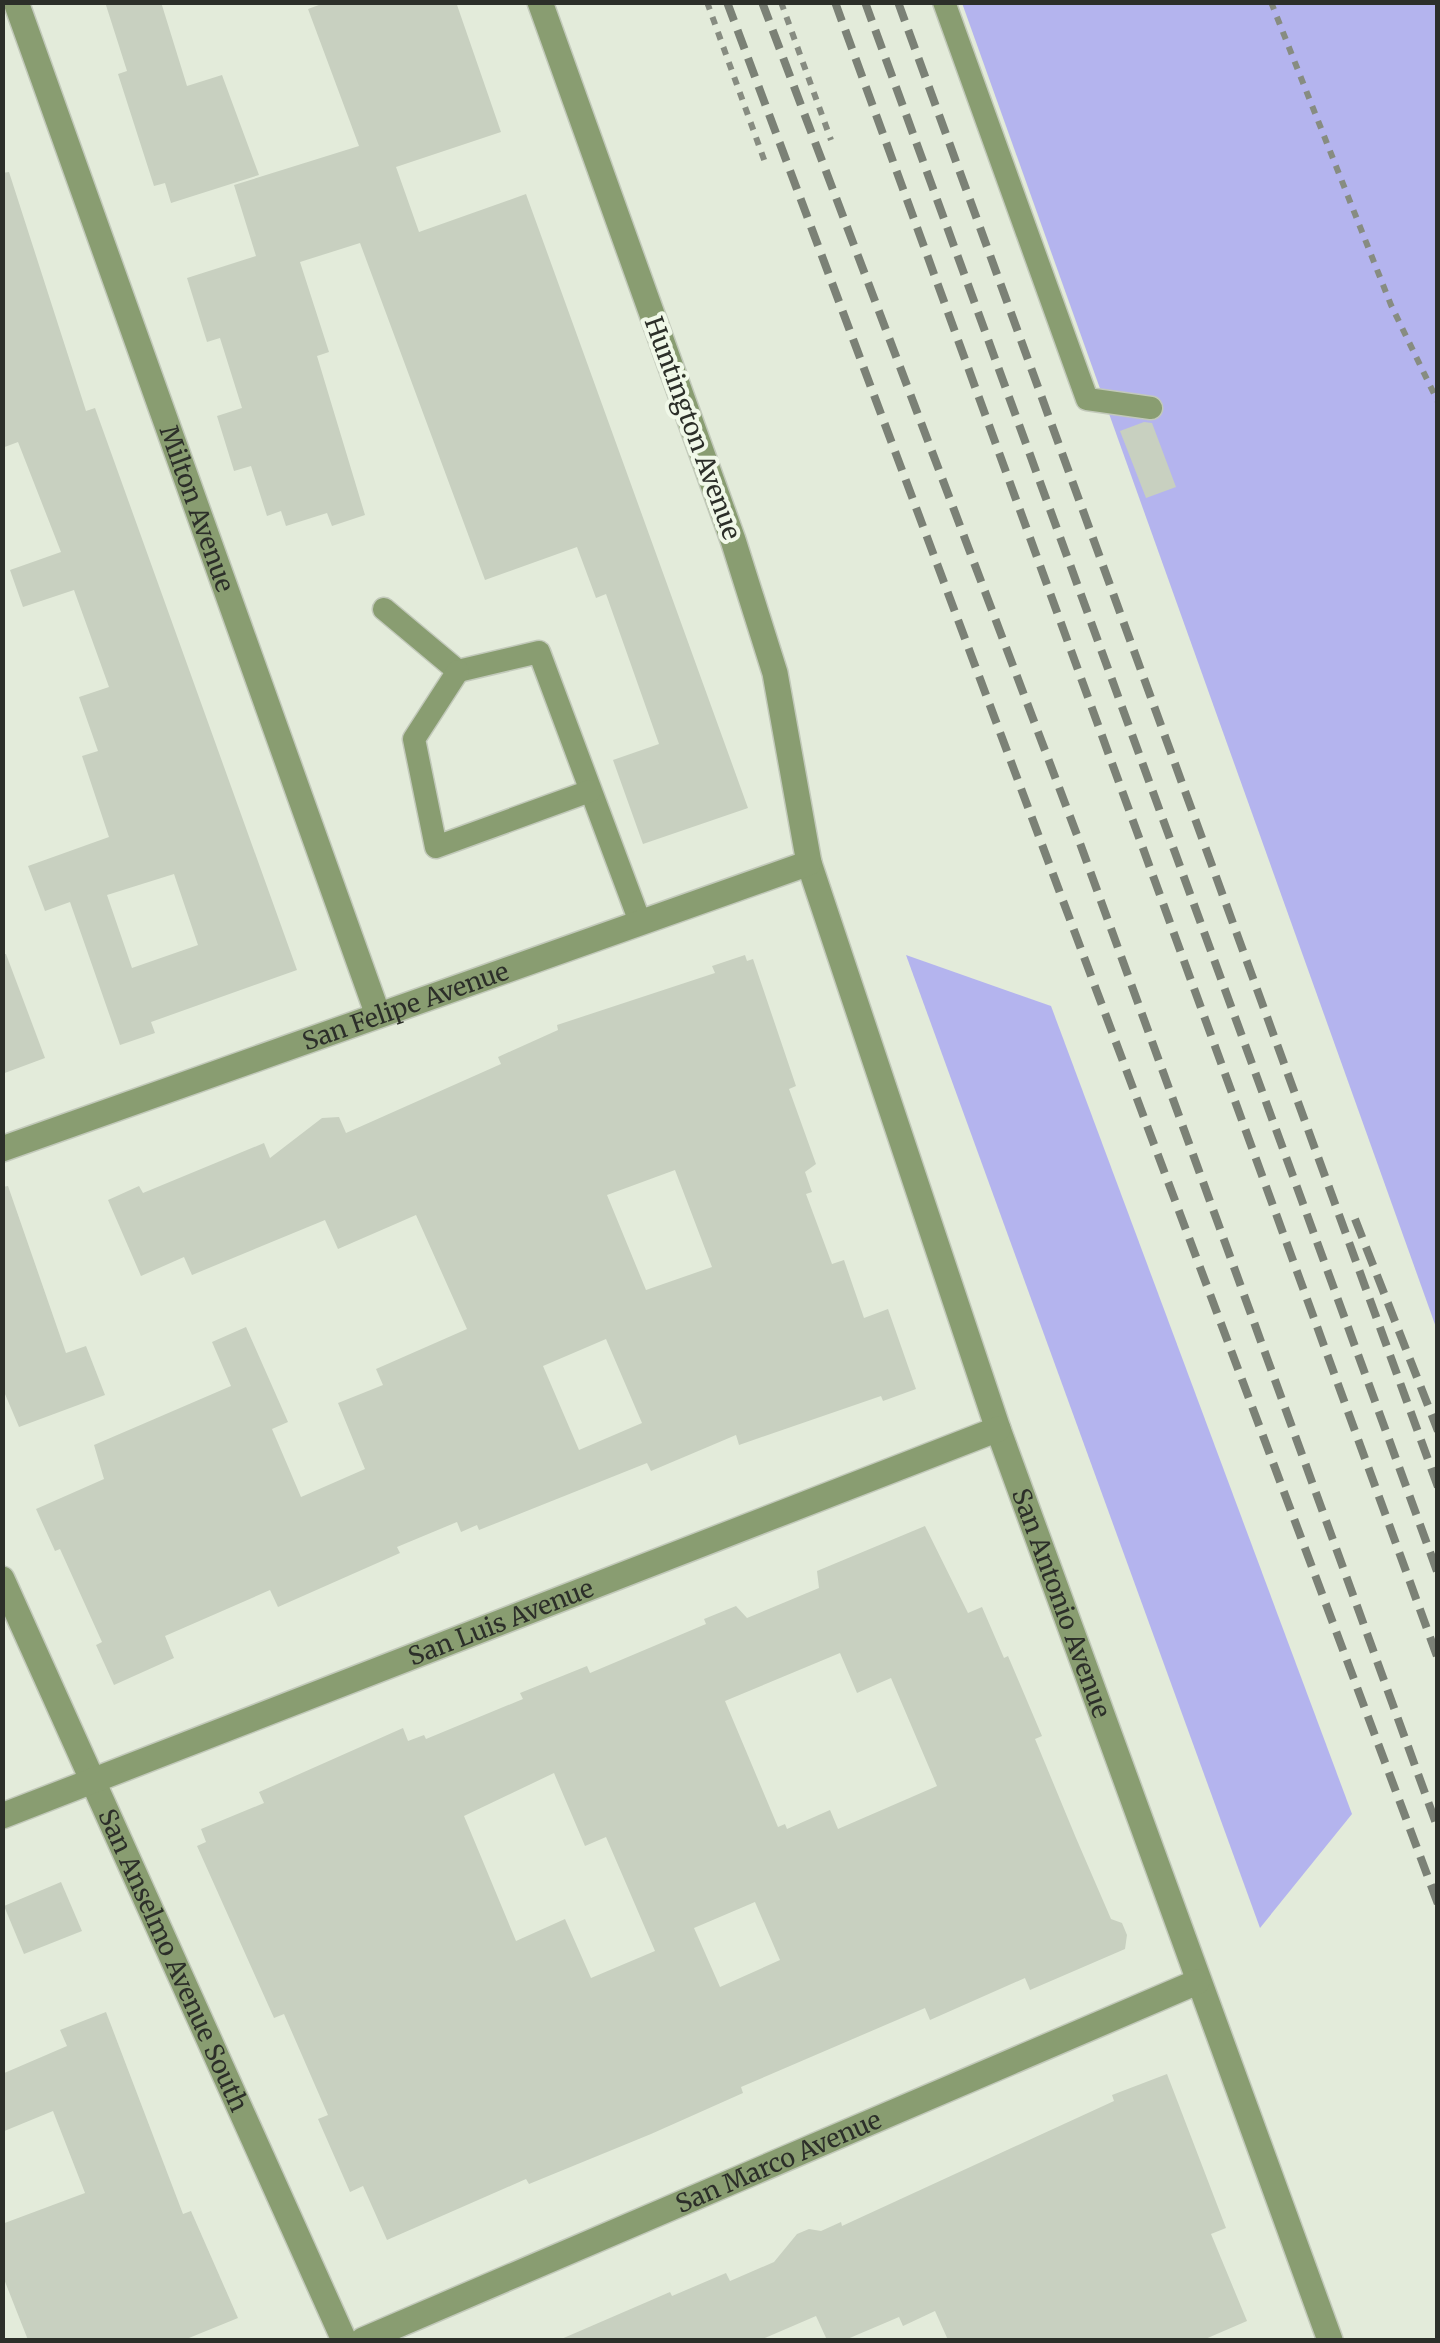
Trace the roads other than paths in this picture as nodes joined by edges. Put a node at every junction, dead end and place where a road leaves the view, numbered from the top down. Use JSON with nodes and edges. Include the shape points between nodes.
{"nodes":[{"id":1,"x":16,"y":2,"type":"edge"},
{"id":2,"x":540,"y":2,"type":"edge"},
{"id":3,"x":944,"y":2,"type":"edge"},
{"id":4,"x":1150,"y":408,"type":"dead end"},
{"id":5,"x":384,"y":609,"type":"dead end"},
{"id":6,"x":458,"y":671,"type":"junction"},
{"id":7,"x":590,"y":791,"type":"junction"},
{"id":8,"x":809,"y":863,"type":"junction"},
{"id":9,"x":640,"y":922,"type":"junction"},
{"id":10,"x":378,"y":1016,"type":"junction"},
{"id":11,"x":2,"y":1148,"type":"edge"},
{"id":12,"x":998,"y":1429,"type":"junction"},
{"id":13,"x":2,"y":1579,"type":"edge"},
{"id":14,"x":94,"y":1780,"type":"junction"},
{"id":15,"x":2,"y":1816,"type":"edge"},
{"id":16,"x":1196,"y":1982,"type":"junction"},
{"id":17,"x":344,"y":2340,"type":"edge"},
{"id":18,"x":363,"y":2340,"type":"edge"},
{"id":19,"x":1330,"y":2340,"type":"edge"}],
"edges":[{"from":1,"to":10,"type":"street","name":"Milton Avenue"},
{"from":2,"to":8,"type":"street","name":"Huntington Avenue","via":[[775,672]]},
{"from":3,"to":4,"type":"lane","via":[[1087,399]]},
{"from":5,"to":6,"type":"lane"},
{"from":6,"to":7,"type":"lane","via":[[538,652]]},
{"from":6,"to":7,"type":"lane","via":[[414,738],[436,847]]},
{"from":7,"to":9,"type":"lane"},
{"from":8,"to":9,"type":"street","name":"San Felipe Avenue"},
{"from":8,"to":12,"type":"street","name":"San Antonio Avenue"},
{"from":9,"to":10,"type":"street","name":"San Felipe Avenue"},
{"from":10,"to":11,"type":"street","name":"San Felipe Avenue"},
{"from":12,"to":14,"type":"street","name":"San Luis Avenue"},
{"from":12,"to":16,"type":"street","name":"San Antonio Avenue"},
{"from":13,"to":14,"type":"street","name":"San Anselmo Avenue South"},
{"from":14,"to":15,"type":"street","name":"San Luis Avenue"},
{"from":14,"to":17,"type":"street","name":"San Anselmo Avenue South"},
{"from":16,"to":18,"type":"street","name":"San Marco Avenue"},
{"from":16,"to":19,"type":"street","name":"San Antonio Avenue"}]}
